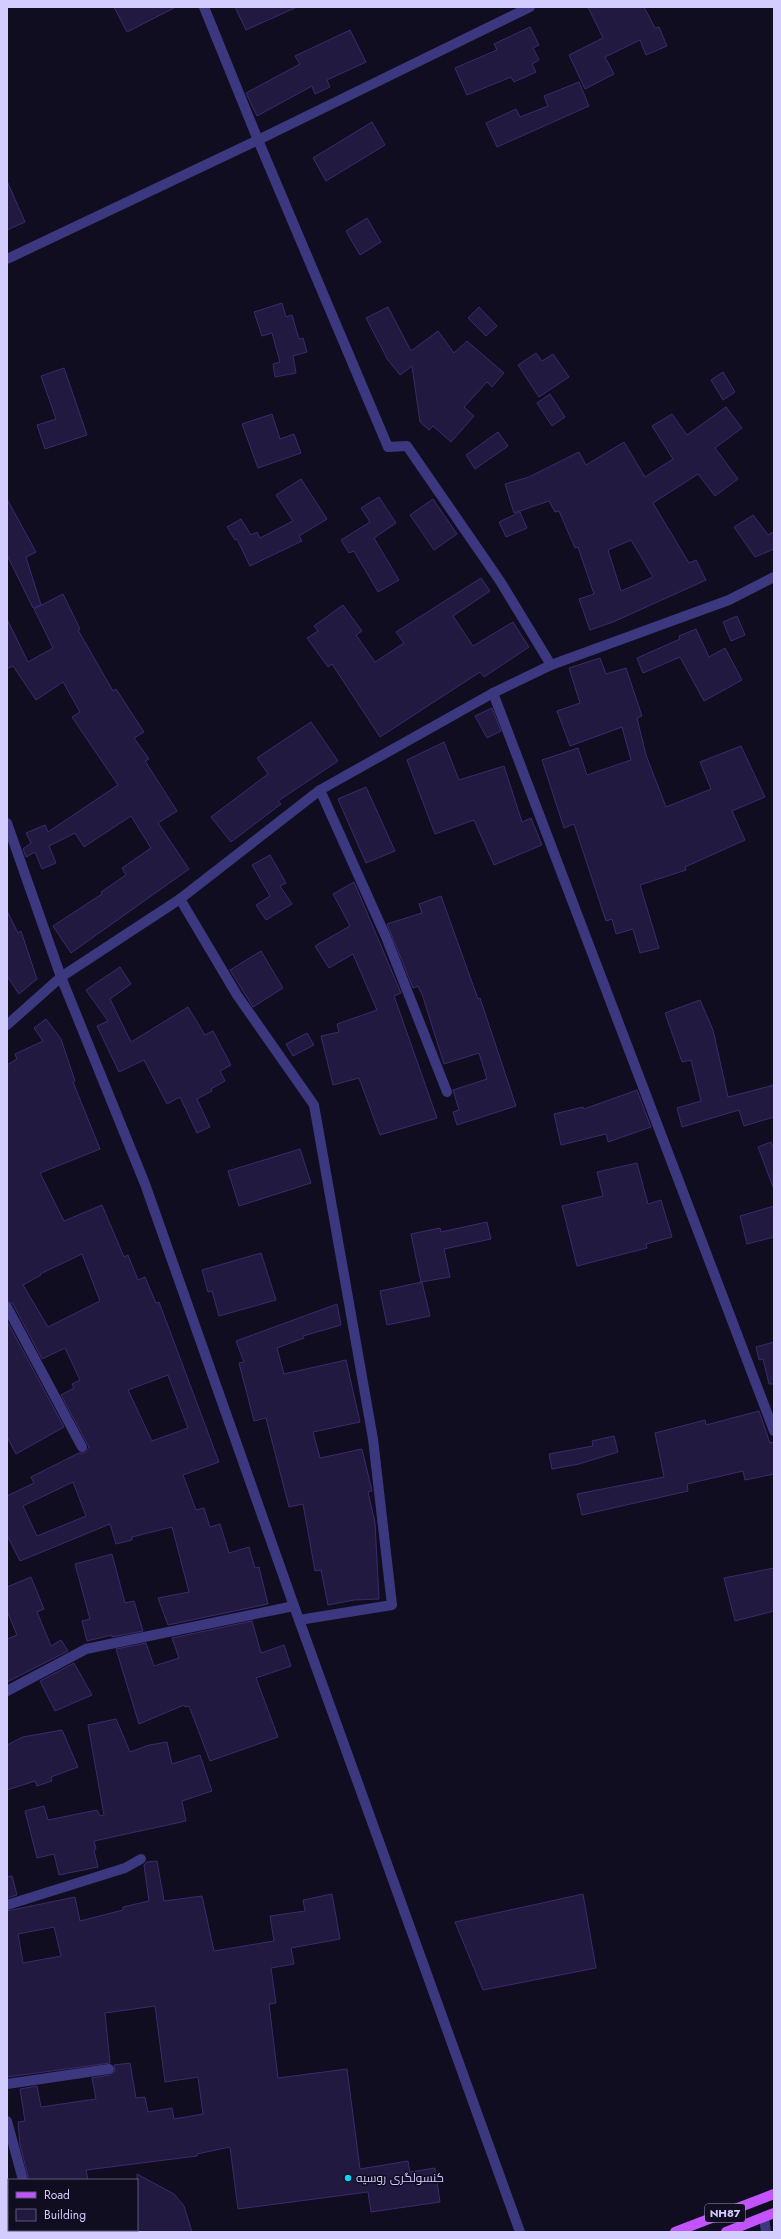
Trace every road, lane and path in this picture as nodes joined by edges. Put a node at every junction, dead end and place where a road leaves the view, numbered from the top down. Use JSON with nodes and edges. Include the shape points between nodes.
{"nodes":[{"id":1,"x":204,"y":7,"type":"edge"},
{"id":2,"x":530,"y":7,"type":"edge"},
{"id":3,"x":258,"y":140,"type":"junction"},
{"id":4,"x":7,"y":259,"type":"edge"},
{"id":5,"x":774,"y":577,"type":"edge"},
{"id":6,"x":551,"y":664,"type":"junction"},
{"id":7,"x":493,"y":693,"type":"junction"},
{"id":8,"x":320,"y":790,"type":"junction"},
{"id":9,"x":7,"y":823,"type":"edge"},
{"id":10,"x":180,"y":899,"type":"junction"},
{"id":11,"x":61,"y":977,"type":"junction"},
{"id":12,"x":7,"y":1025,"type":"edge"},
{"id":13,"x":448,"y":1092,"type":"dead end"},
{"id":14,"x":7,"y":1308,"type":"edge"},
{"id":15,"x":774,"y":1431,"type":"edge"},
{"id":16,"x":82,"y":1447,"type":"dead end"},
{"id":17,"x":294,"y":1606,"type":"junction"},
{"id":18,"x":299,"y":1620,"type":"junction"},
{"id":19,"x":7,"y":1691,"type":"edge"},
{"id":20,"x":141,"y":1859,"type":"dead end"},
{"id":21,"x":7,"y":1905,"type":"edge"},
{"id":22,"x":109,"y":2069,"type":"dead end"},
{"id":23,"x":7,"y":2084,"type":"edge"},
{"id":24,"x":7,"y":2121,"type":"edge"},
{"id":25,"x":23,"y":2179,"type":"edge"},
{"id":26,"x":774,"y":2194,"type":"edge"},
{"id":27,"x":769,"y":2215,"type":"edge"},
{"id":28,"x":520,"y":2232,"type":"edge"},
{"id":29,"x":675,"y":2232,"type":"edge"},
{"id":30,"x":726,"y":2232,"type":"edge"},
{"id":31,"x":766,"y":2232,"type":"edge"}],
"edges":[{"from":1,"to":3,"type":"street"},
{"from":2,"to":3,"type":"street"},
{"from":3,"to":4,"type":"street"},
{"from":3,"to":6,"type":"street","via":[[388,447],[407,446],[500,581]]},
{"from":5,"to":6,"type":"street","via":[[730,600]]},
{"from":6,"to":7,"type":"street"},
{"from":7,"to":8,"type":"street"},
{"from":7,"to":15,"type":"street"},
{"from":8,"to":10,"type":"street"},
{"from":8,"to":13,"type":"street","via":[[386,937]]},
{"from":9,"to":11,"type":"street"},
{"from":10,"to":11,"type":"street"},
{"from":10,"to":18,"type":"street","via":[[237,995],[314,1105],[373,1439],[392,1605]]},
{"from":11,"to":12,"type":"street"},
{"from":11,"to":17,"type":"street","via":[[145,1184]]},
{"from":14,"to":16,"type":"street"},
{"from":17,"to":18,"type":"street"},
{"from":17,"to":19,"type":"street","via":[[86,1648]]},
{"from":18,"to":28,"type":"street"},
{"from":20,"to":21,"type":"street","via":[[125,1868]]},
{"from":22,"to":23,"type":"street"},
{"from":24,"to":25,"type":"street"},
{"from":26,"to":29,"type":"main road","number":"NH87"},
{"from":27,"to":30,"type":"main road","number":"NH87"},
{"from":27,"to":31,"type":"street"}]}
